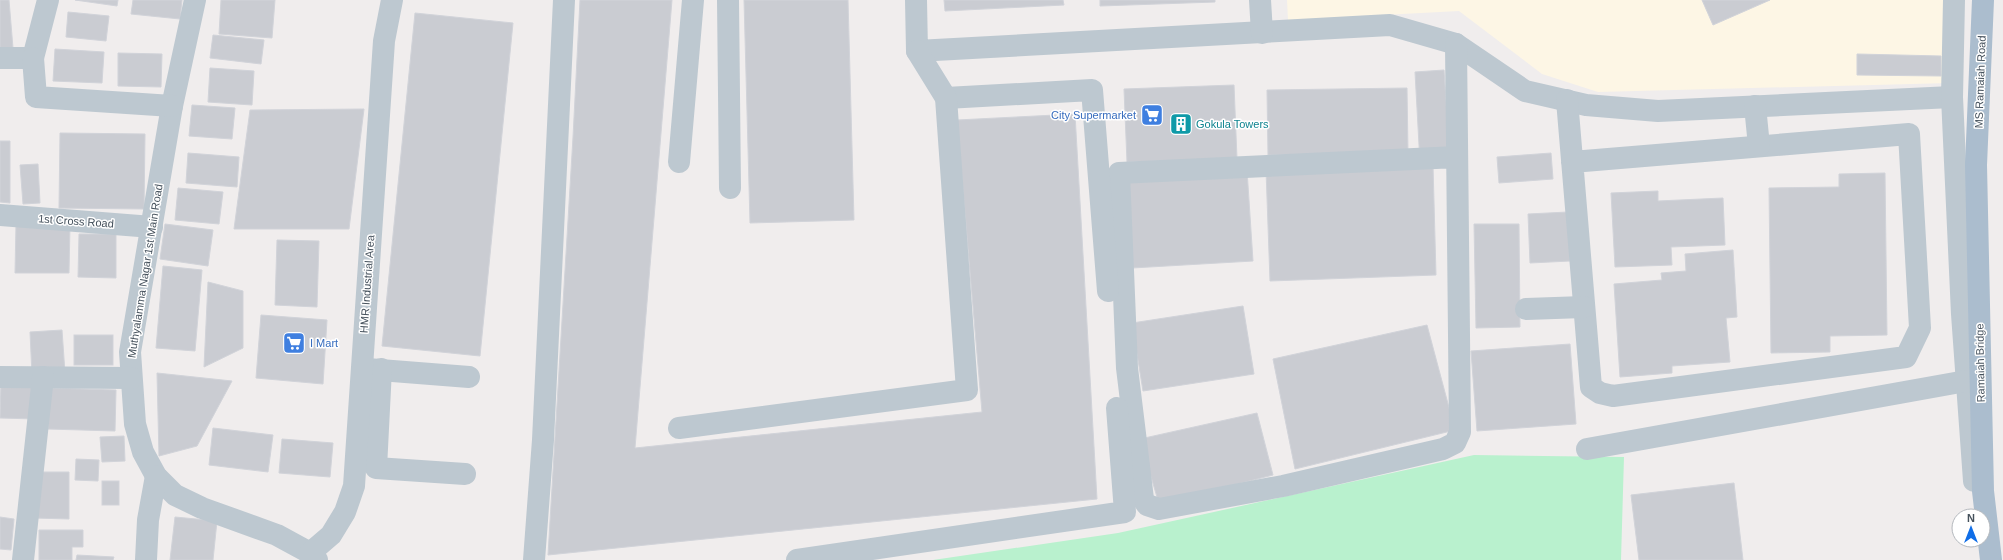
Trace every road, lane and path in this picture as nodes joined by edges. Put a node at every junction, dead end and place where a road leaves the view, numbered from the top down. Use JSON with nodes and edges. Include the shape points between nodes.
{"nodes":[{"id":1,"x":48,"y":0,"type":"edge"},
{"id":2,"x":196,"y":0,"type":"edge"},
{"id":3,"x":392,"y":0,"type":"edge"},
{"id":4,"x":564,"y":0,"type":"edge"},
{"id":5,"x":693,"y":0,"type":"edge"},
{"id":6,"x":728,"y":0,"type":"edge"},
{"id":7,"x":916,"y":0,"type":"edge"},
{"id":8,"x":1260,"y":0,"type":"edge"},
{"id":9,"x":1954,"y":0,"type":"edge"},
{"id":10,"x":1983,"y":0,"type":"edge"},
{"id":11,"x":1262,"y":33,"type":"junction"},
{"id":12,"x":1456,"y":44,"type":"junction"},
{"id":13,"x":917,"y":51,"type":"junction"},
{"id":14,"x":0,"y":58,"type":"edge"},
{"id":15,"x":33,"y":58,"type":"junction"},
{"id":16,"x":1952,"y":97,"type":"junction"},
{"id":17,"x":946,"y":98,"type":"junction"},
{"id":18,"x":1567,"y":100,"type":"junction"},
{"id":19,"x":172,"y":106,"type":"junction"},
{"id":20,"x":1756,"y":106,"type":"junction"},
{"id":21,"x":1759,"y":146,"type":"junction"},
{"id":22,"x":1457,"y":157,"type":"junction"},
{"id":23,"x":679,"y":162,"type":"dead end"},
{"id":24,"x":1572,"y":162,"type":"junction"},
{"id":25,"x":1976,"y":165,"type":"joint"},
{"id":26,"x":730,"y":188,"type":"dead end"},
{"id":27,"x":0,"y":215,"type":"edge"},
{"id":28,"x":152,"y":227,"type":"junction"},
{"id":29,"x":1584,"y":306,"type":"junction"},
{"id":30,"x":1526,"y":309,"type":"dead end"},
{"id":31,"x":371,"y":369,"type":"junction"},
{"id":32,"x":0,"y":377,"type":"edge"},
{"id":33,"x":43,"y":377,"type":"junction"},
{"id":34,"x":469,"y":377,"type":"dead end"},
{"id":35,"x":131,"y":378,"type":"junction"},
{"id":36,"x":1966,"y":381,"type":"junction"},
{"id":37,"x":679,"y":428,"type":"dead end"},
{"id":38,"x":1587,"y":449,"type":"dead end"},
{"id":39,"x":465,"y":474,"type":"dead end"},
{"id":40,"x":156,"y":476,"type":"junction"},
{"id":41,"x":1975,"y":508,"type":"edge"},
{"id":42,"x":1979,"y":548,"type":"edge"},
{"id":43,"x":313,"y":557,"type":"edge"},
{"id":44,"x":23,"y":560,"type":"edge"},
{"id":45,"x":146,"y":560,"type":"edge"},
{"id":46,"x":534,"y":560,"type":"edge"},
{"id":47,"x":797,"y":560,"type":"edge"},
{"id":48,"x":1980,"y":560,"type":"edge"},
{"id":49,"x":1991,"y":560,"type":"edge"}],
"edges":[{"from":1,"to":15,"type":"street"},
{"from":2,"to":19,"type":"street","name":"Muthyalamma Nagar 1st Main Road"},
{"from":3,"to":31,"type":"street","name":"HMR Industrial Area","via":[[384,40]]},
{"from":4,"to":46,"type":"street"},
{"from":5,"to":23,"type":"street"},
{"from":6,"to":26,"type":"street"},
{"from":7,"to":13,"type":"street"},
{"from":8,"to":11,"type":"street"},
{"from":9,"to":16,"type":"street"},
{"from":10,"to":25,"type":"main road","name":"MS Ramaiah Road"},
{"from":11,"to":12,"type":"street","via":[[1390,25]]},
{"from":11,"to":13,"type":"street"},
{"from":12,"to":18,"type":"street","via":[[1525,90]]},
{"from":12,"to":22,"type":"street"},
{"from":13,"to":17,"type":"street"},
{"from":14,"to":15,"type":"street"},
{"from":15,"to":19,"type":"street","via":[[36,97]]},
{"from":16,"to":20,"type":"street"},
{"from":16,"to":36,"type":"street"},
{"from":17,"to":37,"type":"street","via":[[966,390]]},
{"from":17,"to":47,"type":"street","via":[[1092,90],[1125,512]]},
{"from":18,"to":20,"type":"street","via":[[1586,105],[1658,111]]},
{"from":18,"to":24,"type":"street"},
{"from":19,"to":28,"type":"street","name":"Muthyalamma Nagar 1st Main Road"},
{"from":20,"to":21,"type":"street"},
{"from":21,"to":24,"type":"street"},
{"from":21,"to":29,"type":"street","via":[[1909,134],[1920,328],[1906,357],[1613,396],[1600,393],[1591,387]]},
{"from":22,"to":22,"type":"street","via":[[1460,432],[1455,443],[1443,449],[1283,486],[1159,509],[1147,505],[1143,499],[1127,368],[1119,173]]},
{"from":24,"to":29,"type":"street"},
{"from":25,"to":49,"type":"main road","name":"Ramaiah Bridge","via":[[1983,491]]},
{"from":27,"to":28,"type":"street","name":"1st Cross Road"},
{"from":28,"to":35,"type":"street","name":"Muthyalamma Nagar 1st Main Road","via":[[130,352]]},
{"from":29,"to":30,"type":"street"},
{"from":31,"to":34,"type":"street"},
{"from":31,"to":39,"type":"street","via":[[376,468]]},
{"from":31,"to":43,"type":"street","name":"HMR Industrial Area","via":[[354,486],[346,512]]},
{"from":32,"to":33,"type":"street"},
{"from":33,"to":35,"type":"street"},
{"from":33,"to":44,"type":"street"},
{"from":35,"to":40,"type":"street","name":"Muthyalamma Nagar 1st Main Road","via":[[135,424],[143,452]]},
{"from":36,"to":38,"type":"street"},
{"from":36,"to":41,"type":"street"},
{"from":40,"to":43,"type":"street","name":"Muthyalamma Nagar 1st Main Road","via":[[175,495],[202,508],[277,535]]},
{"from":40,"to":45,"type":"street","via":[[148,520]]},
{"from":42,"to":48,"type":"street"}]}
